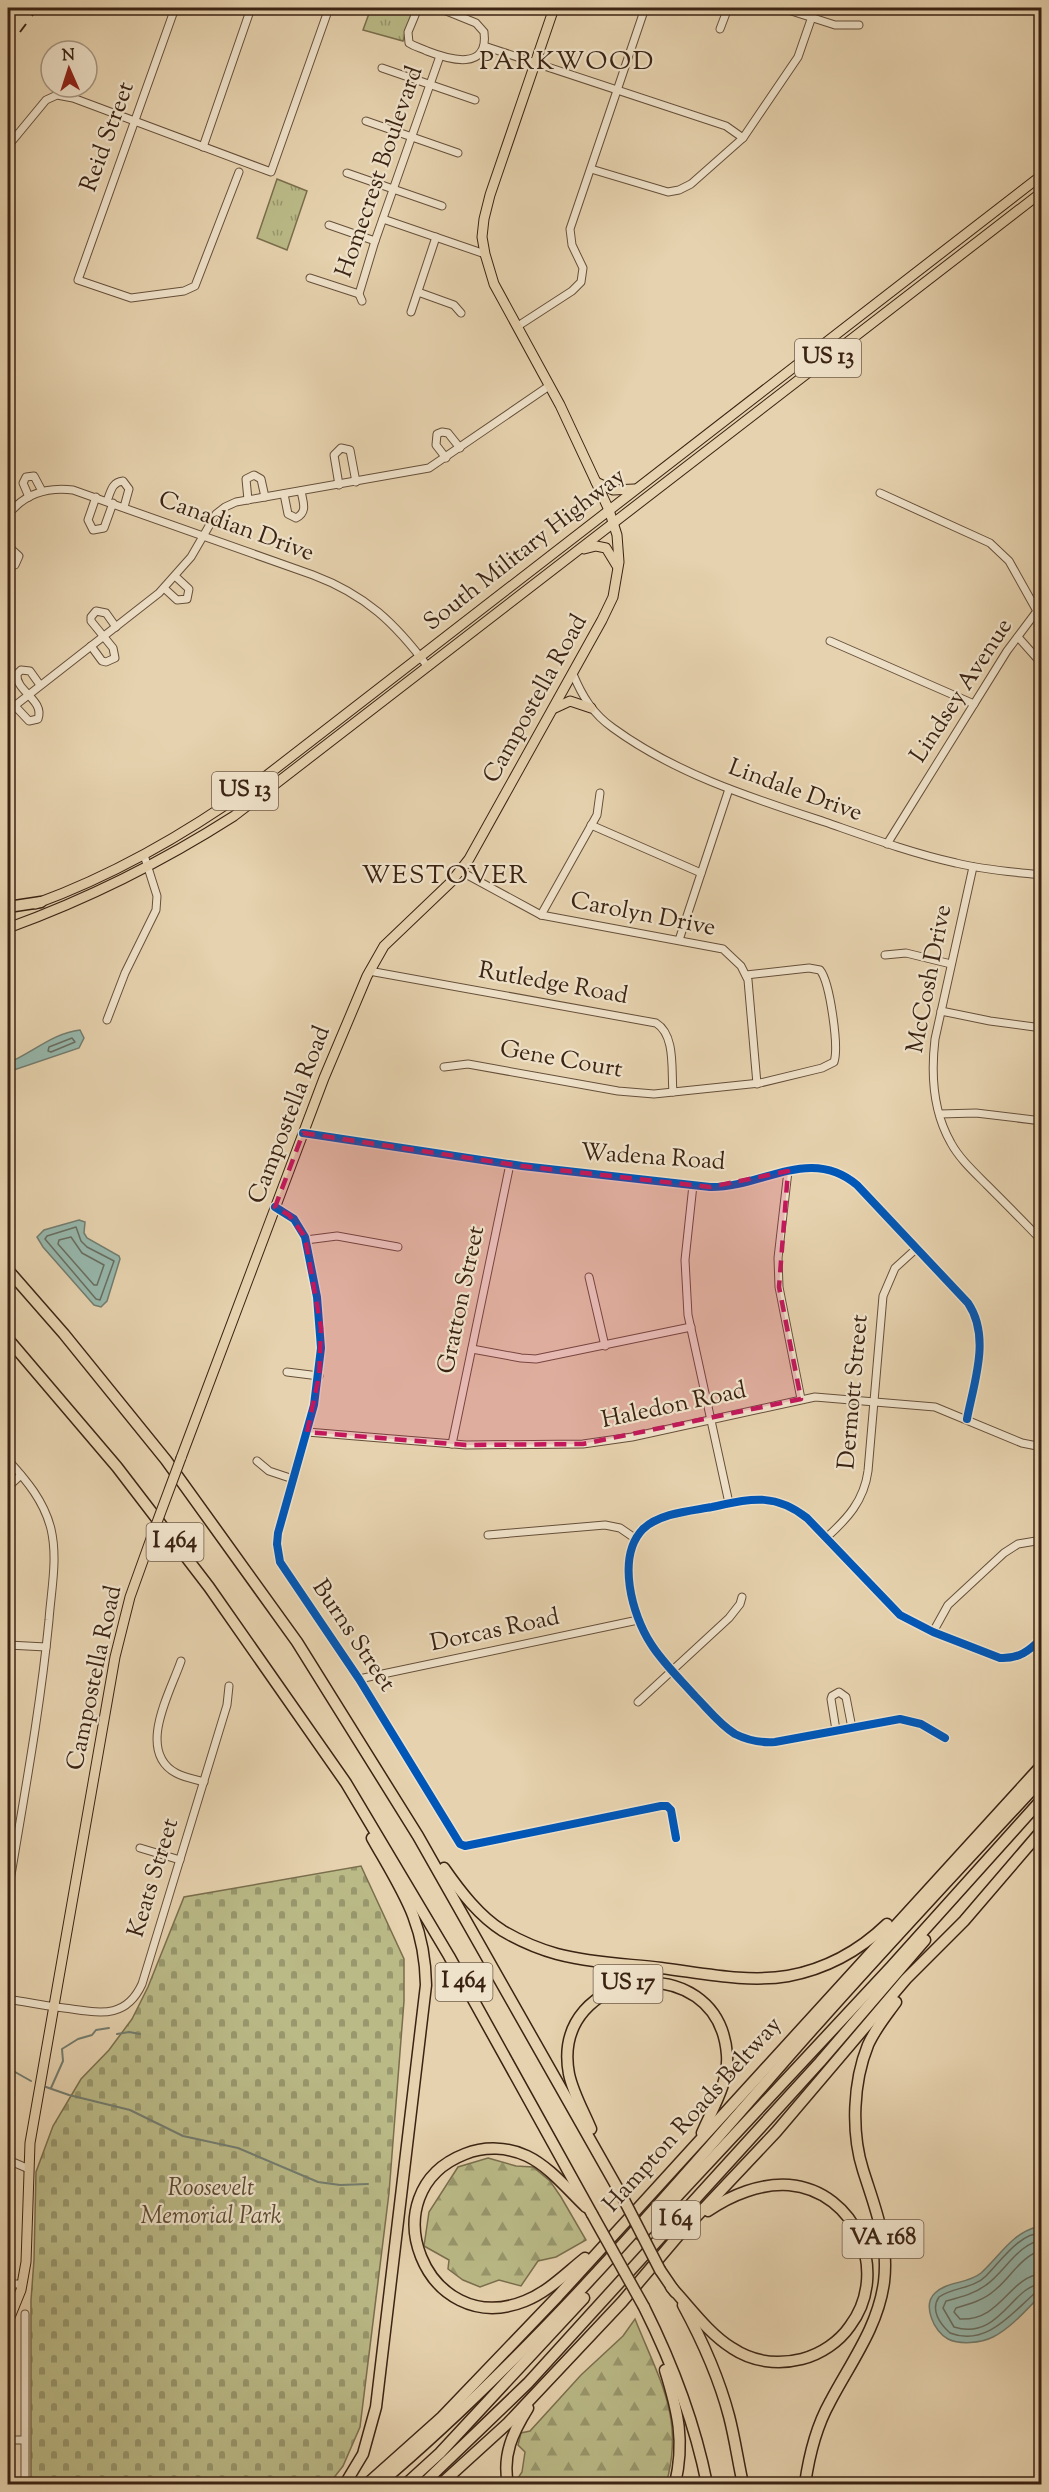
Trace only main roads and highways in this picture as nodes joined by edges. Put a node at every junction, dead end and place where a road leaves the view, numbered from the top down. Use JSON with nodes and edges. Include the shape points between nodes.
{"nodes":[{"id":1,"x":554,"y":8,"type":"edge"},
{"id":2,"x":1041,"y":175,"type":"edge"},
{"id":3,"x":1041,"y":192,"type":"edge"},
{"id":4,"x":596,"y":482,"type":"junction"},
{"id":5,"x":638,"y":488,"type":"junction"},
{"id":6,"x":609,"y":510,"type":"junction"},
{"id":7,"x":615,"y":523,"type":"junction"},
{"id":8,"x":580,"y":550,"type":"junction"},
{"id":9,"x":618,"y":568,"type":"junction"},
{"id":10,"x":591,"y":708,"type":"road end"},
{"id":11,"x":553,"y":709,"type":"junction"},
{"id":12,"x":40,"y":902,"type":"junction"},
{"id":13,"x":8,"y":907,"type":"edge"},
{"id":14,"x":8,"y":914,"type":"edge"},
{"id":15,"x":8,"y":928,"type":"edge"},
{"id":16,"x":8,"y":1259,"type":"edge"},
{"id":17,"x":8,"y":1270,"type":"edge"},
{"id":18,"x":32,"y":1297,"type":"junction"},
{"id":19,"x":8,"y":1339,"type":"edge"},
{"id":20,"x":327,"y":1757,"type":"junction"},
{"id":21,"x":1041,"y":1764,"type":"edge"},
{"id":22,"x":1041,"y":1779,"type":"edge"},
{"id":23,"x":386,"y":1782,"type":"junction"},
{"id":24,"x":1041,"y":1799,"type":"edge"},
{"id":25,"x":1041,"y":1805,"type":"edge"},
{"id":26,"x":1003,"y":1807,"type":"junction"},
{"id":27,"x":1041,"y":1830,"type":"edge"},
{"id":28,"x":898,"y":1990,"type":"junction"},
{"id":29,"x":699,"y":2141,"type":"junction"},
{"id":30,"x":611,"y":2177,"type":"junction"},
{"id":31,"x":592,"y":2214,"type":"junction"},
{"id":32,"x":678,"y":2236,"type":"junction"},
{"id":33,"x":606,"y":2241,"type":"junction"},
{"id":34,"x":671,"y":2287,"type":"junction"},
{"id":35,"x":644,"y":2307,"type":"junction"},
{"id":36,"x":8,"y":2322,"type":"edge"},
{"id":37,"x":540,"y":2390,"type":"junction"},
{"id":38,"x":345,"y":2484,"type":"edge"},
{"id":39,"x":367,"y":2484,"type":"edge"},
{"id":40,"x":379,"y":2484,"type":"edge"},
{"id":41,"x":406,"y":2484,"type":"edge"},
{"id":42,"x":423,"y":2484,"type":"edge"},
{"id":43,"x":441,"y":2484,"type":"edge"},
{"id":44,"x":508,"y":2484,"type":"edge"},
{"id":45,"x":675,"y":2484,"type":"edge"},
{"id":46,"x":707,"y":2484,"type":"edge"},
{"id":47,"x":741,"y":2484,"type":"edge"},
{"id":48,"x":805,"y":2484,"type":"edge"}],
"edges":[{"from":1,"to":4,"type":"main road","name":"Campostella Road","via":[[484,219],[482,237],[494,284]]},
{"from":2,"to":5,"type":"main road","name":"South Military Highway","number":"US 13"},
{"from":3,"to":7,"type":"main road","name":"South Military Highway","number":"US 13"},
{"from":4,"to":5,"type":"main road","via":[[613,490]]},
{"from":4,"to":6,"type":"main road","name":"Campostella Road"},
{"from":5,"to":6,"type":"main road","name":"South Military Highway","number":"US 13"},
{"from":6,"to":7,"type":"main road","name":"Campostella Road"},
{"from":6,"to":12,"type":"main road","name":"South Military Highway","number":"US 13","via":[[233,801],[144,855]]},
{"from":7,"to":8,"type":"main road","name":"South Military Highway","number":"US 13"},
{"from":7,"to":9,"type":"main road","name":"Campostella Road"},
{"from":8,"to":9,"type":"main road","via":[[606,548]]},
{"from":8,"to":15,"type":"main road","name":"South Military Highway","number":"US 13","via":[[234,816],[147,868],[88,897]]},
{"from":9,"to":11,"type":"main road","name":"Campostella Road","via":[[613,597]]},
{"from":10,"to":11,"type":"main road","via":[[570,701]]},
{"from":11,"to":36,"type":"main road","name":"Campostella Road","bridge":true,"via":[[460,871],[390,940],[369,971],[303,1133],[130,1597],[115,1657],[53,2007],[30,2144],[26,2262]]},
{"from":12,"to":13,"type":"highway"},
{"from":12,"to":14,"type":"main road","name":"South Military Highway","number":"US 13"},
{"from":16,"to":18,"type":"highway"},
{"from":17,"to":18,"type":"highway","number":"I 464"},
{"from":18,"to":23,"type":"highway","number":"I 464","via":[[112,1392],[262,1590]]},
{"from":19,"to":20,"type":"highway","number":"I 464","via":[[117,1467],[215,1595]]},
{"from":20,"to":31,"type":"highway","number":"I 464","via":[[359,1803],[449,1956]]},
{"from":20,"to":38,"type":"highway","via":[[411,1907],[426,1970],[376,2407],[363,2454]]},
{"from":21,"to":26,"type":"highway","name":"Hampton Roads Beltway","number":"I 64"},
{"from":22,"to":40,"type":"highway","via":[[844,1993],[548,2326],[483,2392]]},
{"from":23,"to":26,"type":"highway","via":[[454,1882],[502,1930],[580,1959],[753,1978],[806,1971],[835,1961],[862,1945],[942,1862]]},
{"from":23,"to":30,"type":"highway","number":"I 464"},
{"from":24,"to":41,"type":"highway","via":[[852,2010],[448,2444]]},
{"from":25,"to":42,"type":"highway","number":"I 64","via":[[700,2195],[528,2383]]},
{"from":26,"to":29,"type":"highway","name":"Hampton Roads Beltway","number":"I 64"},
{"from":27,"to":28,"type":"highway","via":[[964,1922]]},
{"from":28,"to":32,"type":"highway","via":[[776,2132]]},
{"from":28,"to":48,"type":"highway","number":"VA 168","via":[[896,2002],[868,2045],[855,2114],[858,2150],[884,2241],[881,2296],[872,2327],[819,2427]]},
{"from":29,"to":30,"type":"highway","number":"US 17","via":[[725,2074],[727,2054],[718,2025],[702,2003],[672,1986],[647,1982],[618,1987],[584,2014],[573,2033],[568,2056],[570,2077]]},
{"from":29,"to":33,"type":"highway","name":"Hampton Roads Beltway","number":"I 64"},
{"from":30,"to":34,"type":"highway","number":"I 464","bridge":true},
{"from":31,"to":33,"type":"highway","via":[[544,2167],[526,2155],[478,2150],[447,2164],[426,2187],[416,2214],[415,2238],[423,2263],[443,2289],[462,2301],[490,2307],[534,2297]]},
{"from":31,"to":35,"type":"highway","number":"I 464","bridge":true},
{"from":32,"to":34,"type":"highway","via":[[717,2205],[748,2191],[773,2185],[795,2186],[831,2201],[853,2223],[865,2249],[868,2284],[860,2311],[839,2339],[819,2353],[784,2362],[758,2360],[730,2347]]},
{"from":32,"to":37,"type":"highway"},
{"from":33,"to":39,"type":"highway","name":"Hampton Roads Beltway","number":"I 64","via":[[480,2379]]},
{"from":34,"to":47,"type":"highway","via":[[687,2311],[718,2383],[732,2427]]},
{"from":35,"to":45,"type":"highway","via":[[679,2418]]},
{"from":35,"to":46,"type":"highway","via":[[681,2396]]},
{"from":37,"to":43,"type":"highway"},
{"from":37,"to":44,"type":"highway","via":[[513,2432],[507,2455]]}]}
